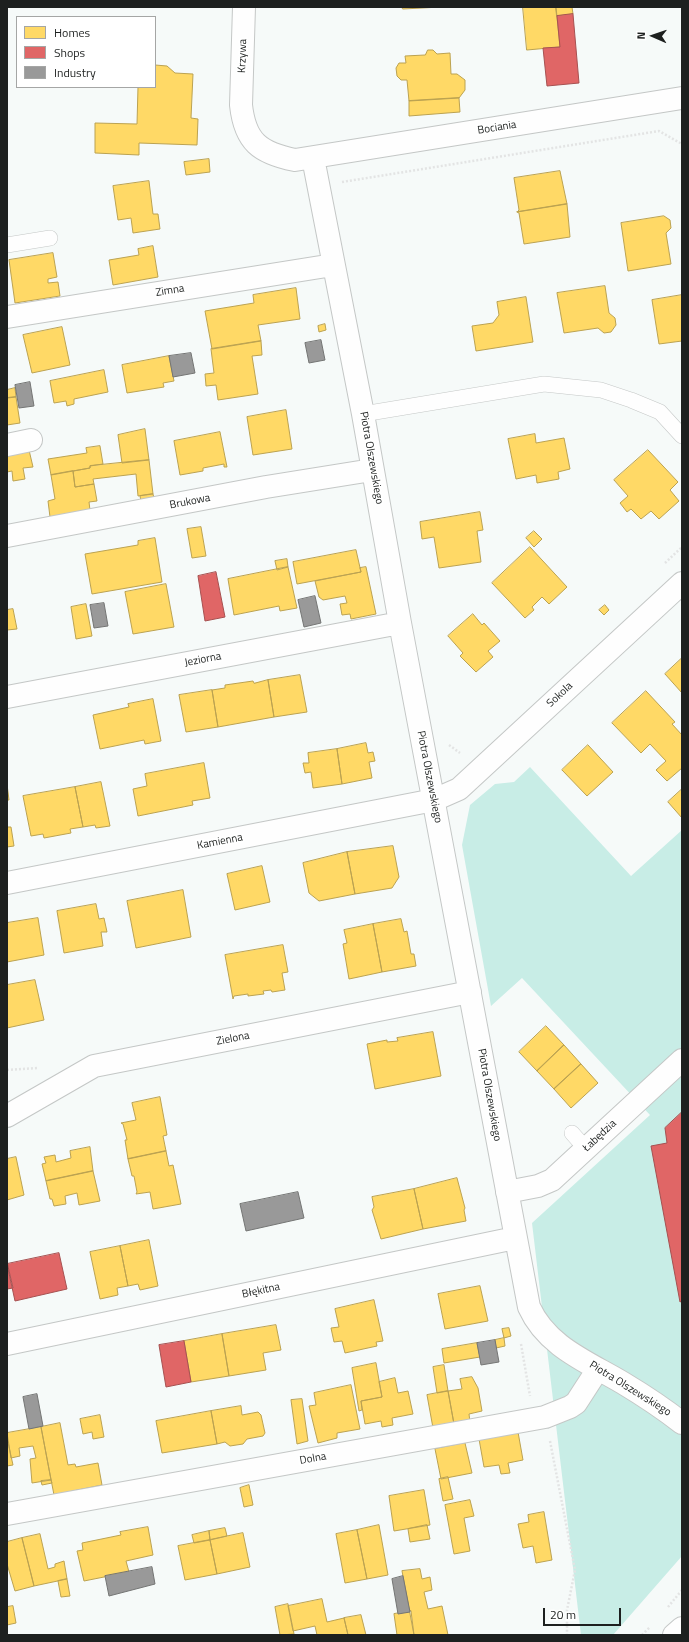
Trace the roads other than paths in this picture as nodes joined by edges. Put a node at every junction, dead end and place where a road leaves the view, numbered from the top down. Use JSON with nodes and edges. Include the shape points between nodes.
{"nodes":[{"id":1,"x":244,"y":7,"type":"edge"},
{"id":2,"x":682,"y":98,"type":"edge"},
{"id":3,"x":313,"y":158,"type":"junction"},
{"id":4,"x":50,"y":238,"type":"dead end"},
{"id":5,"x":7,"y":245,"type":"edge"},
{"id":6,"x":333,"y":265,"type":"junction"},
{"id":7,"x":7,"y":317,"type":"edge"},
{"id":8,"x":363,"y":414,"type":"junction"},
{"id":9,"x":682,"y":436,"type":"edge"},
{"id":10,"x":31,"y":440,"type":"dead end"},
{"id":11,"x":7,"y":445,"type":"edge"},
{"id":12,"x":372,"y":470,"type":"junction"},
{"id":13,"x":7,"y":536,"type":"edge"},
{"id":14,"x":682,"y":583,"type":"edge"},
{"id":15,"x":400,"y":623,"type":"junction"},
{"id":16,"x":7,"y":697,"type":"edge"},
{"id":17,"x":434,"y":800,"type":"junction"},
{"id":18,"x":7,"y":883,"type":"edge"},
{"id":19,"x":470,"y":992,"type":"junction"},
{"id":20,"x":682,"y":1060,"type":"edge"},
{"id":21,"x":7,"y":1116,"type":"edge"},
{"id":22,"x":572,"y":1133,"type":"dead end"},
{"id":23,"x":586,"y":1150,"type":"junction"},
{"id":24,"x":507,"y":1192,"type":"junction"},
{"id":25,"x":515,"y":1238,"type":"junction"},
{"id":26,"x":7,"y":1344,"type":"edge"},
{"id":27,"x":598,"y":1369,"type":"junction"},
{"id":28,"x":682,"y":1423,"type":"edge"},
{"id":29,"x":7,"y":1514,"type":"edge"},
{"id":30,"x":682,"y":1628,"type":"edge"},
{"id":31,"x":674,"y":1635,"type":"edge"}],
"edges":[{"from":1,"to":3,"type":"street","name":"Krzywa","via":[[241,105],[242,119],[247,132],[255,144],[266,152],[295,160]]},
{"from":2,"to":3,"type":"street","name":"Bociania"},
{"from":3,"to":6,"type":"street","name":"Piotra Olszewskiego"},
{"from":4,"to":5,"type":"lane"},
{"from":6,"to":7,"type":"street","name":"Zimna"},
{"from":6,"to":8,"type":"street","name":"Piotra Olszewskiego"},
{"from":8,"to":9,"type":"lane","via":[[544,384],[601,390],[631,400],[660,412]]},
{"from":8,"to":12,"type":"street","name":"Piotra Olszewskiego"},
{"from":10,"to":11,"type":"street"},
{"from":12,"to":13,"type":"street","name":"Brukowa","via":[[266,487]]},
{"from":12,"to":15,"type":"street","name":"Piotra Olszewskiego"},
{"from":14,"to":17,"type":"street","name":"Sokola","via":[[459,789]]},
{"from":15,"to":16,"type":"street","name":"Jeziorna"},
{"from":15,"to":17,"type":"street","name":"Piotra Olszewskiego"},
{"from":17,"to":18,"type":"street","name":"Kamienna"},
{"from":17,"to":19,"type":"street","name":"Piotra Olszewskiego"},
{"from":19,"to":21,"type":"street","name":"Zielona","via":[[94,1066]]},
{"from":19,"to":24,"type":"street","name":"Piotra Olszewskiego"},
{"from":20,"to":23,"type":"street","name":"Łabędzia"},
{"from":22,"to":23,"type":"lane"},
{"from":23,"to":24,"type":"street","name":"Łabędzia","via":[[552,1180],[538,1186]]},
{"from":24,"to":25,"type":"street","name":"Piotra Olszewskiego"},
{"from":25,"to":26,"type":"street","name":"Błękitna"},
{"from":25,"to":27,"type":"street","name":"Piotra Olszewskiego","via":[[529,1307],[535,1321],[559,1346]]},
{"from":27,"to":28,"type":"street","name":"Piotra Olszewskiego"},
{"from":27,"to":29,"type":"street","name":"Dolna","via":[[576,1403],[545,1417]]},
{"from":30,"to":31,"type":"street"}]}
